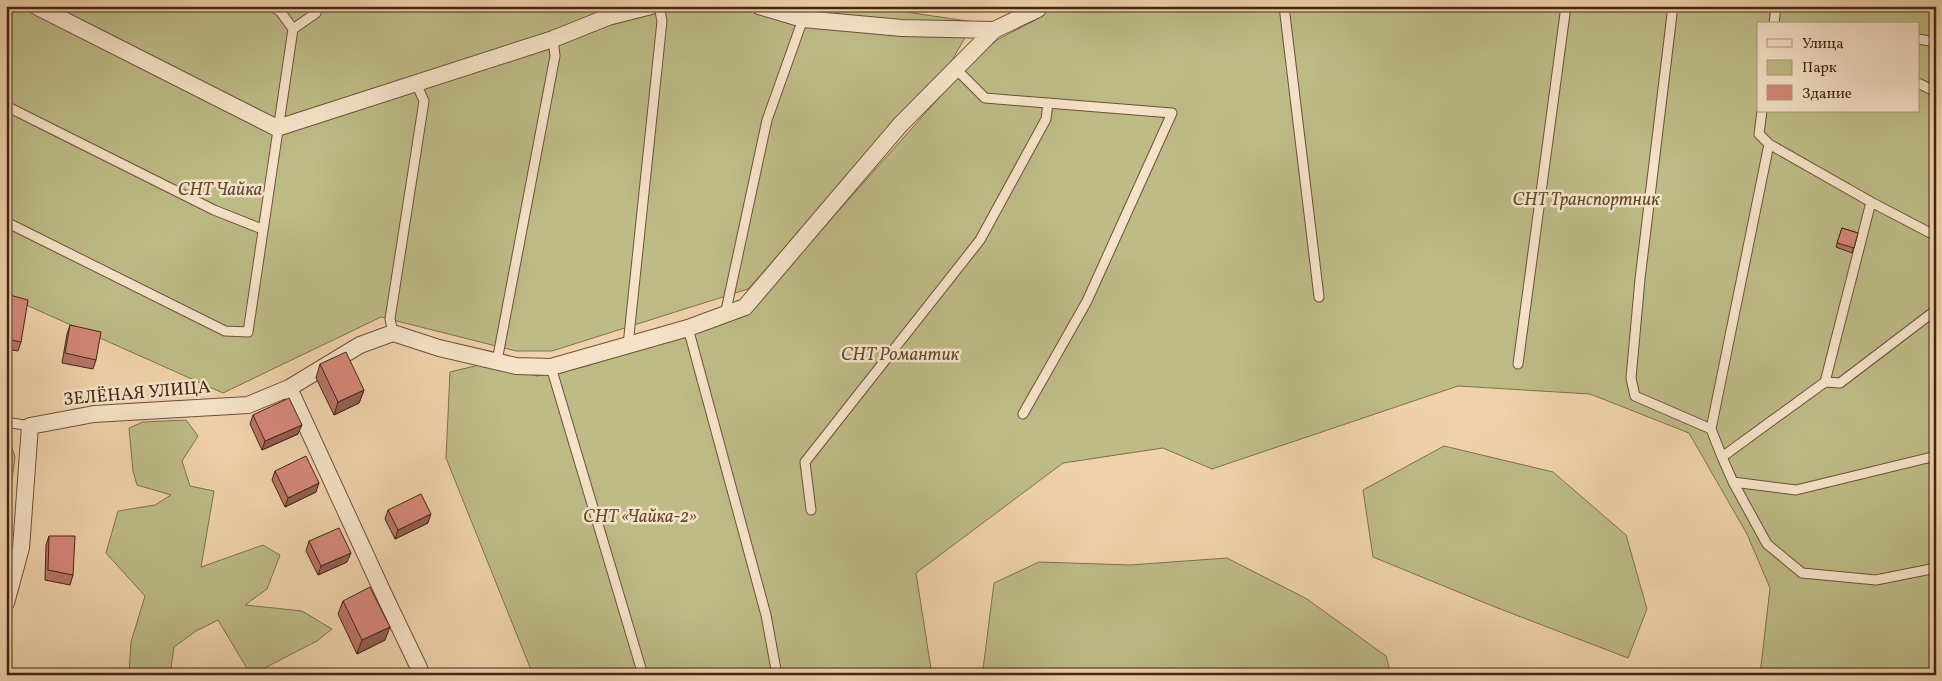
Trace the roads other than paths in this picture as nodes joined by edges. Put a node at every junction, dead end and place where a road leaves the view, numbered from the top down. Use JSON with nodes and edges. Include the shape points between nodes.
{"nodes":[{"id":1,"x":36,"y":6,"type":"edge"},
{"id":2,"x":271,"y":6,"type":"edge"},
{"id":3,"x":317,"y":6,"type":"edge"},
{"id":4,"x":651,"y":6,"type":"edge"},
{"id":5,"x":659,"y":6,"type":"edge"},
{"id":6,"x":759,"y":6,"type":"edge"},
{"id":7,"x":1038,"y":6,"type":"edge"},
{"id":8,"x":1284,"y":6,"type":"edge"},
{"id":9,"x":1566,"y":6,"type":"edge"},
{"id":10,"x":1673,"y":6,"type":"edge"},
{"id":11,"x":1776,"y":6,"type":"edge"},
{"id":12,"x":803,"y":19,"type":"junction"},
{"id":13,"x":1774,"y":22,"type":"edge"},
{"id":14,"x":293,"y":29,"type":"junction"},
{"id":15,"x":994,"y":30,"type":"junction"},
{"id":16,"x":553,"y":38,"type":"junction"},
{"id":17,"x":1920,"y":39,"type":"edge"},
{"id":18,"x":1936,"y":42,"type":"edge"},
{"id":19,"x":956,"y":69,"type":"junction"},
{"id":20,"x":416,"y":83,"type":"junction"},
{"id":21,"x":1920,"y":84,"type":"edge"},
{"id":22,"x":1936,"y":92,"type":"edge"},
{"id":23,"x":1048,"y":103,"type":"junction"},
{"id":24,"x":6,"y":106,"type":"edge"},
{"id":25,"x":1762,"y":112,"type":"edge"},
{"id":26,"x":277,"y":128,"type":"junction"},
{"id":27,"x":1769,"y":144,"type":"junction"},
{"id":28,"x":1871,"y":202,"type":"junction"},
{"id":29,"x":6,"y":222,"type":"edge"},
{"id":30,"x":262,"y":229,"type":"junction"},
{"id":31,"x":1936,"y":236,"type":"edge"},
{"id":32,"x":1319,"y":297,"type":"dead end"},
{"id":33,"x":1936,"y":310,"type":"edge"},
{"id":34,"x":725,"y":314,"type":"junction"},
{"id":35,"x":688,"y":328,"type":"junction"},
{"id":36,"x":393,"y":333,"type":"junction"},
{"id":37,"x":628,"y":345,"type":"junction"},
{"id":38,"x":497,"y":361,"type":"junction"},
{"id":39,"x":1518,"y":364,"type":"dead end"},
{"id":40,"x":551,"y":367,"type":"junction"},
{"id":41,"x":1825,"y":382,"type":"junction"},
{"id":42,"x":290,"y":388,"type":"junction"},
{"id":43,"x":1023,"y":414,"type":"dead end"},
{"id":44,"x":6,"y":422,"type":"edge"},
{"id":45,"x":30,"y":426,"type":"junction"},
{"id":46,"x":1711,"y":429,"type":"junction"},
{"id":47,"x":1936,"y":456,"type":"edge"},
{"id":48,"x":1722,"y":457,"type":"junction"},
{"id":49,"x":1733,"y":482,"type":"junction"},
{"id":50,"x":812,"y":510,"type":"dead end"},
{"id":51,"x":1936,"y":568,"type":"edge"},
{"id":52,"x":6,"y":603,"type":"edge"},
{"id":53,"x":421,"y":675,"type":"edge"},
{"id":54,"x":643,"y":675,"type":"edge"},
{"id":55,"x":777,"y":675,"type":"edge"}],
"edges":[{"from":1,"to":26,"type":"street"},
{"from":2,"to":14,"type":"lane","via":[[280,11]]},
{"from":3,"to":14,"type":"lane","via":[[316,13]]},
{"from":4,"to":16,"type":"street","via":[[608,17]]},
{"from":5,"to":37,"type":"lane","via":[[662,21]]},
{"from":6,"to":12,"type":"street"},
{"from":7,"to":15,"type":"street","via":[[1038,9]]},
{"from":8,"to":32,"type":"lane"},
{"from":9,"to":39,"type":"lane"},
{"from":10,"to":46,"type":"lane","via":[[1631,378],[1635,396]]},
{"from":11,"to":13,"type":"lane"},
{"from":12,"to":15,"type":"street","via":[[902,28]]},
{"from":12,"to":34,"type":"lane","via":[[768,120]]},
{"from":14,"to":26,"type":"lane"},
{"from":15,"to":19,"type":"street"},
{"from":16,"to":20,"type":"street"},
{"from":16,"to":38,"type":"lane","via":[[555,56]]},
{"from":17,"to":18,"type":"lane"},
{"from":19,"to":23,"type":"lane","via":[[985,98]]},
{"from":19,"to":34,"type":"street","via":[[900,125],[745,308]]},
{"from":20,"to":26,"type":"street"},
{"from":20,"to":36,"type":"lane","via":[[424,101],[390,319]]},
{"from":21,"to":22,"type":"lane"},
{"from":23,"to":43,"type":"lane","via":[[1172,113],[1087,301]]},
{"from":23,"to":50,"type":"lane","via":[[1046,119],[980,240],[805,462]]},
{"from":24,"to":30,"type":"lane","via":[[214,210]]},
{"from":25,"to":27,"type":"lane","via":[[1759,134]]},
{"from":26,"to":30,"type":"lane"},
{"from":27,"to":28,"type":"lane"},
{"from":27,"to":46,"type":"lane"},
{"from":28,"to":31,"type":"lane"},
{"from":28,"to":41,"type":"lane"},
{"from":29,"to":30,"type":"lane","via":[[225,332],[248,332]]},
{"from":33,"to":41,"type":"lane","via":[[1840,383]]},
{"from":34,"to":35,"type":"street"},
{"from":35,"to":37,"type":"street"},
{"from":35,"to":55,"type":"lane","via":[[766,615]]},
{"from":36,"to":38,"type":"street","via":[[439,348]]},
{"from":36,"to":42,"type":"street","name":"ЗЕЛЁНАЯ УЛИЦА","via":[[360,345]]},
{"from":37,"to":40,"type":"street"},
{"from":38,"to":40,"type":"street","via":[[516,366]]},
{"from":40,"to":54,"type":"lane"},
{"from":41,"to":48,"type":"lane"},
{"from":42,"to":45,"type":"street","name":"ЗЕЛЁНАЯ УЛИЦА","via":[[248,405],[94,414]]},
{"from":42,"to":53,"type":"street"},
{"from":44,"to":45,"type":"lane"},
{"from":45,"to":52,"type":"street","via":[[21,548]]},
{"from":46,"to":48,"type":"lane"},
{"from":47,"to":49,"type":"lane","via":[[1796,490]]},
{"from":48,"to":49,"type":"lane"},
{"from":49,"to":51,"type":"lane","via":[[1767,544],[1802,572],[1876,580]]}]}
